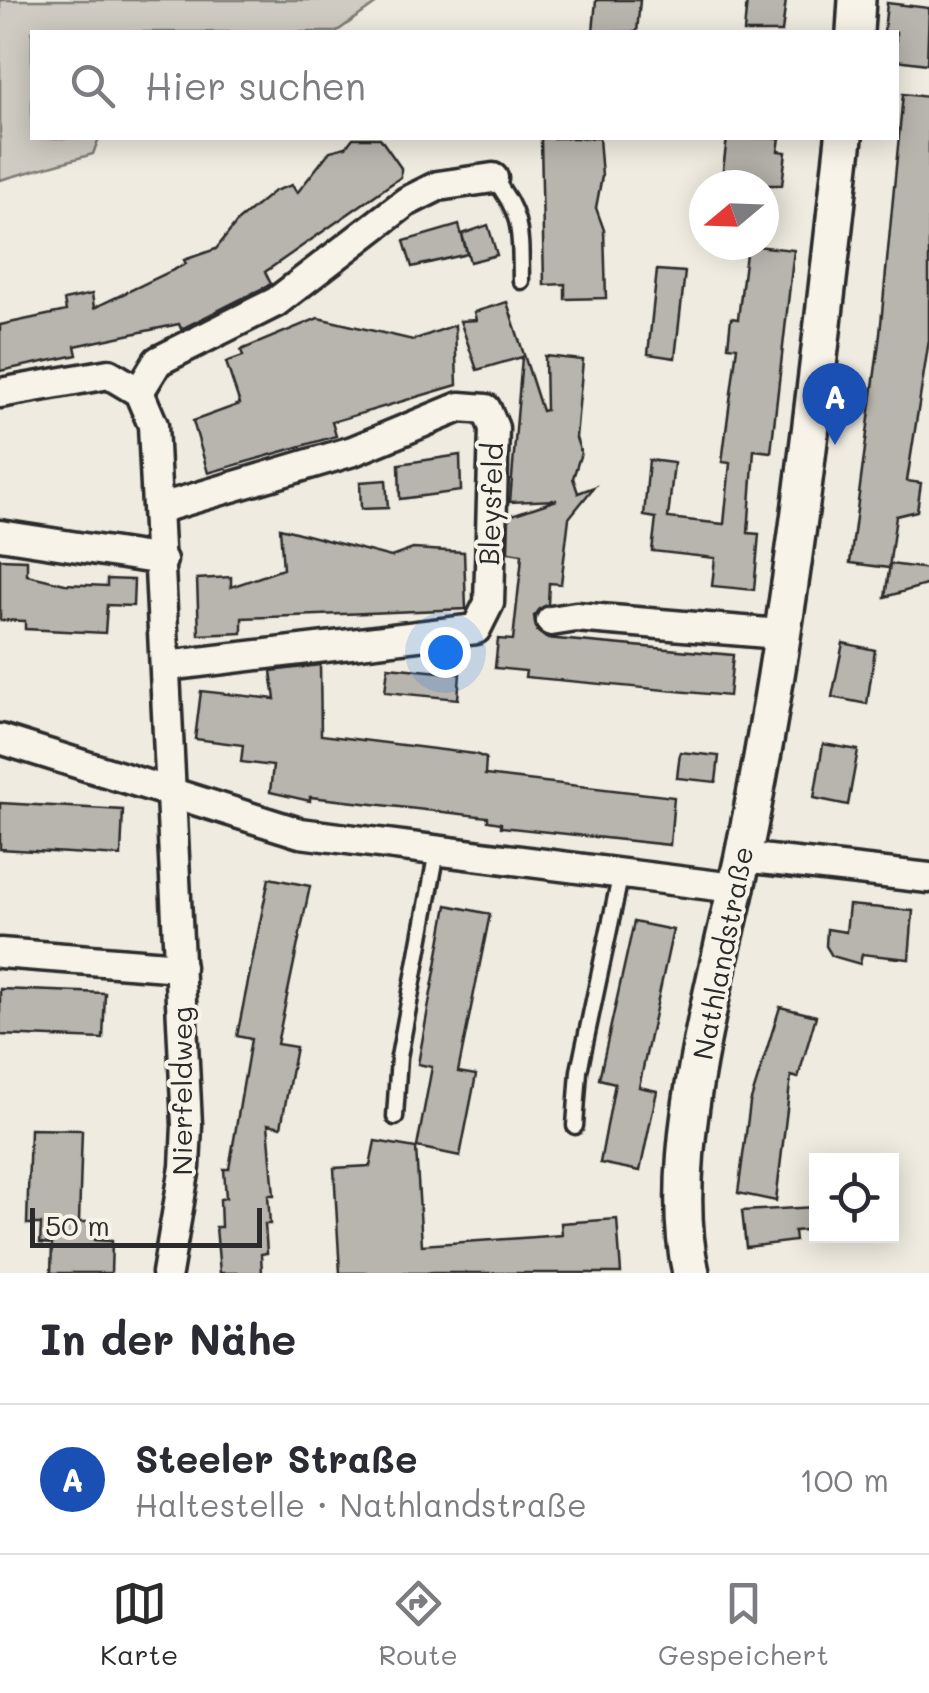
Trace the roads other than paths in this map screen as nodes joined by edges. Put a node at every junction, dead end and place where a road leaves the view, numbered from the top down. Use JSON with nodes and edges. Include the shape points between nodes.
{"nodes":[{"id":1,"x":858,"y":0,"type":"edge"},
{"id":2,"x":854,"y":30,"type":"edge"},
{"id":3,"x":844,"y":140,"type":"edge"},
{"id":4,"x":494,"y":178,"type":"joint"},
{"id":5,"x":521,"y":281,"type":"dead end"},
{"id":6,"x":138,"y":392,"type":"junction"},
{"id":7,"x":0,"y":393,"type":"edge"},
{"id":8,"x":160,"y":508,"type":"junction"},
{"id":9,"x":0,"y":535,"type":"edge"},
{"id":10,"x":162,"y":560,"type":"junction"},
{"id":11,"x":551,"y":621,"type":"dead end"},
{"id":12,"x":780,"y":634,"type":"junction"},
{"id":13,"x":166,"y":666,"type":"junction"},
{"id":14,"x":0,"y":739,"type":"edge"},
{"id":15,"x":171,"y":794,"type":"junction"},
{"id":16,"x":437,"y":851,"type":"junction"},
{"id":17,"x":738,"y":872,"type":"junction"},
{"id":18,"x":621,"y":874,"type":"junction"},
{"id":19,"x":929,"y":878,"type":"edge"},
{"id":20,"x":0,"y":953,"type":"edge"},
{"id":21,"x":180,"y":967,"type":"junction"},
{"id":22,"x":395,"y":1116,"type":"dead end"},
{"id":23,"x":574,"y":1126,"type":"dead end"},
{"id":24,"x":167,"y":1273,"type":"edge"},
{"id":25,"x":691,"y":1273,"type":"edge"}],
"edges":[{"from":1,"to":2,"type":"street"},
{"from":3,"to":12,"type":"street","name":"Nathlandstraße"},
{"from":4,"to":5,"type":"lane","via":[[520,220]]},
{"from":4,"to":6,"type":"street","via":[[438,186],[406,202],[276,302],[158,360]]},
{"from":6,"to":7,"type":"street","via":[[102,372]]},
{"from":6,"to":8,"type":"street","via":[[153,425]]},
{"from":8,"to":10,"type":"street"},
{"from":8,"to":13,"type":"street","name":"Bleysfeld","via":[[353,451],[468,405],[486,410],[494,428],[488,604],[476,629]]},
{"from":9,"to":10,"type":"street"},
{"from":10,"to":13,"type":"street"},
{"from":11,"to":12,"type":"street","via":[[576,617]]},
{"from":12,"to":17,"type":"street","name":"Nathlandstraße"},
{"from":13,"to":15,"type":"street"},
{"from":14,"to":15,"type":"street"},
{"from":15,"to":16,"type":"street","via":[[300,833]]},
{"from":15,"to":21,"type":"street","name":"Nierfeldweg"},
{"from":16,"to":18,"type":"street"},
{"from":16,"to":22,"type":"lane","via":[[399,1057]]},
{"from":17,"to":18,"type":"street"},
{"from":17,"to":19,"type":"street"},
{"from":17,"to":25,"type":"street","name":"Nathlandstraße","via":[[686,1152]]},
{"from":18,"to":23,"type":"lane","via":[[579,1071]]},
{"from":20,"to":21,"type":"street","name":"Nierfeldweg"},
{"from":21,"to":24,"type":"street","name":"Nierfeldweg","via":[[187,1150]]}]}
